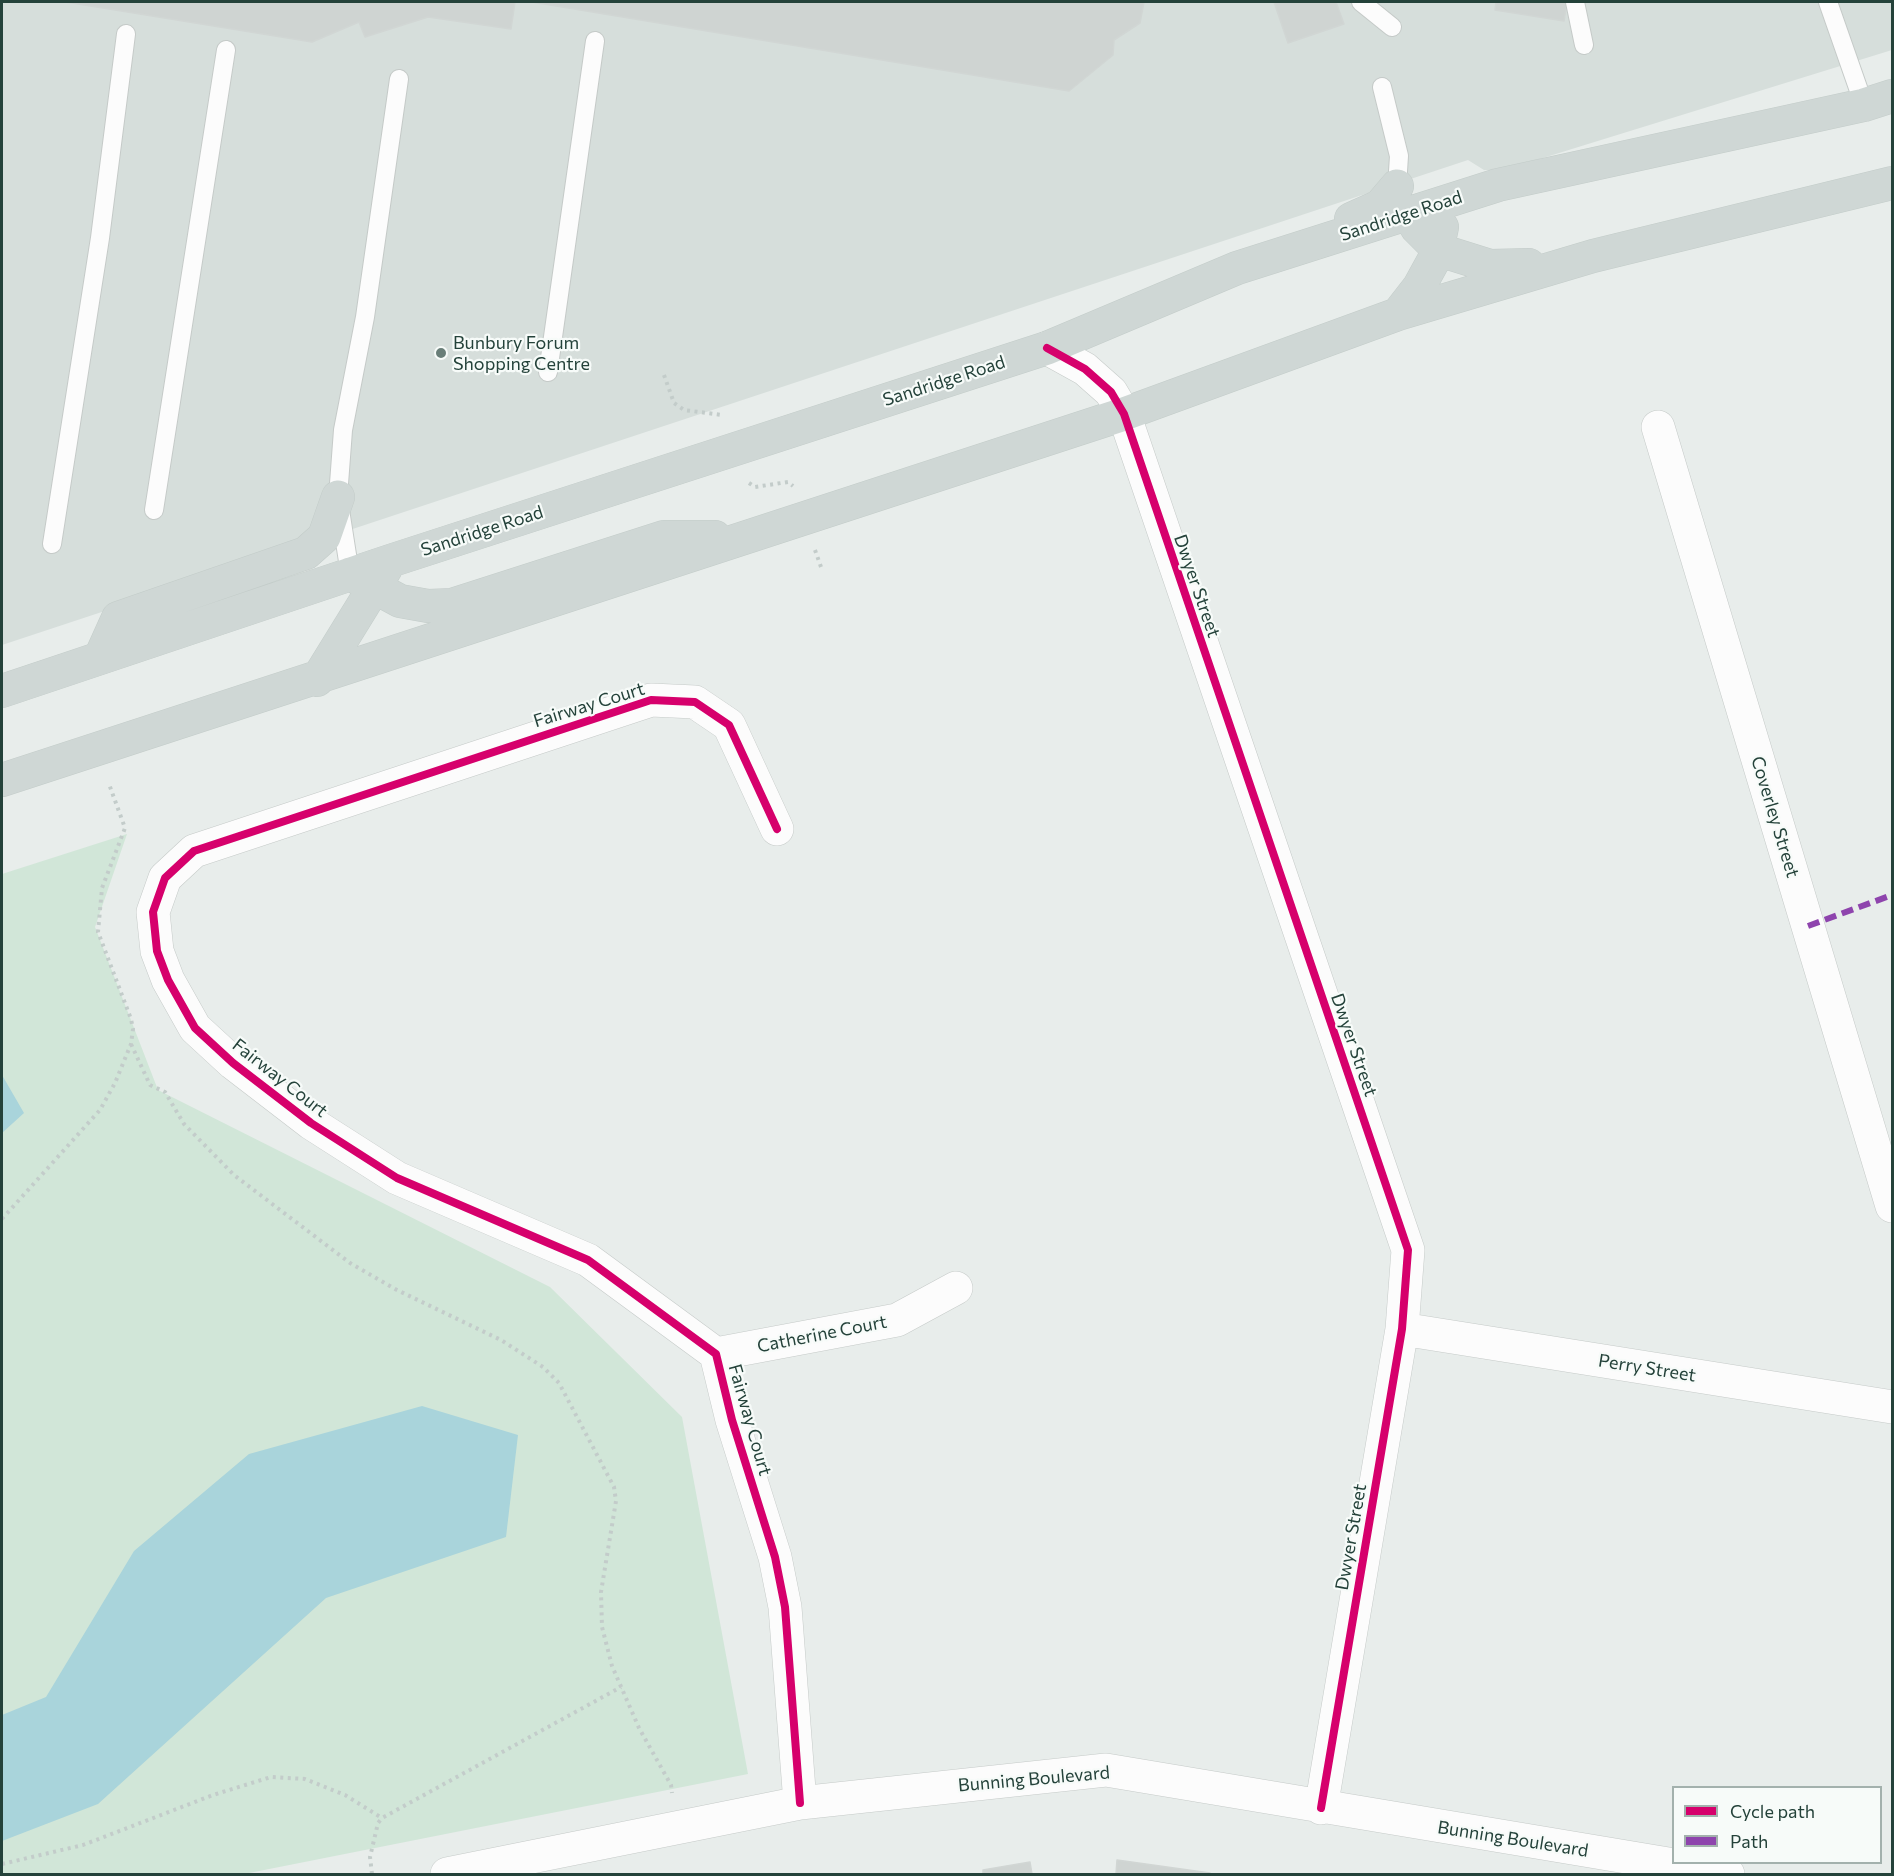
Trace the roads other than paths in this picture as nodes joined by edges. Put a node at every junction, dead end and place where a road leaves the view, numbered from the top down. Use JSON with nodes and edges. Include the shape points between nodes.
{"nodes":[{"id":1,"x":1361,"y":2,"type":"edge"},
{"id":2,"x":1575,"y":2,"type":"edge"},
{"id":3,"x":1828,"y":2,"type":"edge"},
{"id":4,"x":1392,"y":27,"type":"dead end"},
{"id":5,"x":126,"y":34,"type":"dead end"},
{"id":6,"x":595,"y":41,"type":"dead end"},
{"id":7,"x":1584,"y":45,"type":"dead end"},
{"id":8,"x":226,"y":50,"type":"dead end"},
{"id":9,"x":399,"y":79,"type":"dead end"},
{"id":10,"x":1382,"y":87,"type":"dead end"},
{"id":11,"x":1878,"y":100,"type":"edge"},
{"id":12,"x":1893,"y":183,"type":"edge"},
{"id":13,"x":1403,"y":200,"type":"junction"},
{"id":14,"x":1446,"y":202,"type":"junction"},
{"id":15,"x":1439,"y":250,"type":"junction"},
{"id":16,"x":1593,"y":256,"type":"junction"},
{"id":17,"x":1398,"y":314,"type":"junction"},
{"id":18,"x":1047,"y":348,"type":"junction"},
{"id":19,"x":548,"y":372,"type":"dead end"},
{"id":20,"x":1124,"y":414,"type":"junction"},
{"id":21,"x":1658,"y":427,"type":"dead end"},
{"id":22,"x":338,"y":497,"type":"junction"},
{"id":23,"x":154,"y":510,"type":"dead end"},
{"id":24,"x":747,"y":537,"type":"junction"},
{"id":25,"x":52,"y":544,"type":"dead end"},
{"id":26,"x":371,"y":574,"type":"junction"},
{"id":27,"x":100,"y":658,"type":"junction"},
{"id":28,"x":317,"y":680,"type":"junction"},
{"id":29,"x":2,"y":691,"type":"edge"},
{"id":30,"x":2,"y":780,"type":"edge"},
{"id":31,"x":777,"y":829,"type":"dead end"},
{"id":32,"x":1893,"y":1206,"type":"edge"},
{"id":33,"x":956,"y":1288,"type":"dead end"},
{"id":34,"x":1402,"y":1329,"type":"junction"},
{"id":35,"x":716,"y":1354,"type":"junction"},
{"id":36,"x":1893,"y":1407,"type":"edge"},
{"id":37,"x":800,"y":1803,"type":"junction"},
{"id":38,"x":1321,"y":1808,"type":"junction"},
{"id":39,"x":449,"y":1874,"type":"edge"},
{"id":40,"x":1728,"y":1875,"type":"edge"}],
"edges":[{"from":1,"to":4,"type":"lane"},
{"from":2,"to":7,"type":"lane"},
{"from":3,"to":11,"type":"lane"},
{"from":5,"to":25,"type":"lane","via":[[100,238]]},
{"from":6,"to":19,"type":"lane"},
{"from":8,"to":23,"type":"lane"},
{"from":9,"to":22,"type":"lane","via":[[365,317],[343,430]]},
{"from":10,"to":13,"type":"lane","via":[[1399,156]]},
{"from":11,"to":14,"type":"main road","name":"Sandridge Road","via":[[1498,185]]},
{"from":12,"to":16,"type":"main road"},
{"from":13,"to":14,"type":"main road","name":"Sandridge Road"},
{"from":13,"to":15,"type":"main road","via":[[1417,228]]},
{"from":13,"to":18,"type":"main road","name":"Sandridge Road"},
{"from":14,"to":15,"type":"main road"},
{"from":15,"to":16,"type":"main road","via":[[1490,266]]},
{"from":15,"to":17,"type":"main road","via":[[1419,287]]},
{"from":16,"to":17,"type":"main road"},
{"from":17,"to":20,"type":"main road"},
{"from":18,"to":20,"type":"street","name":"Dwyer Street","via":[[1085,369],[1111,392]]},
{"from":18,"to":26,"type":"main road","name":"Sandridge Road"},
{"from":20,"to":24,"type":"main road"},
{"from":20,"to":34,"type":"street","name":"Dwyer Street","via":[[1408,1250]]},
{"from":21,"to":32,"type":"street","name":"Coverley Street"},
{"from":22,"to":26,"type":"lane"},
{"from":22,"to":27,"type":"main road","via":[[324,537],[306,553],[118,618]]},
{"from":24,"to":26,"type":"main road","via":[[664,537],[452,604],[428,606],[400,601]]},
{"from":24,"to":28,"type":"main road"},
{"from":26,"to":27,"type":"main road","name":"Sandridge Road"},
{"from":26,"to":28,"type":"main road"},
{"from":27,"to":29,"type":"main road","name":"Sandridge Road"},
{"from":28,"to":30,"type":"main road"},
{"from":31,"to":35,"type":"street","name":"Fairway Court","via":[[729,725],[695,702],[651,700],[194,851],[165,878],[153,912],[157,951],[195,1028],[310,1124],[397,1178],[588,1260]]},
{"from":33,"to":35,"type":"street","name":"Catherine Court","via":[[897,1320]]},
{"from":34,"to":36,"type":"street","name":"Perry Street"},
{"from":34,"to":38,"type":"street","name":"Dwyer Street"},
{"from":35,"to":37,"type":"street","name":"Fairway Court","via":[[732,1420],[775,1557],[785,1607]]},
{"from":37,"to":38,"type":"street","name":"Bunning Boulevard","via":[[1106,1770]]},
{"from":37,"to":39,"type":"street","name":"Bunning Boulevard"},
{"from":38,"to":40,"type":"street","name":"Bunning Boulevard"}]}
